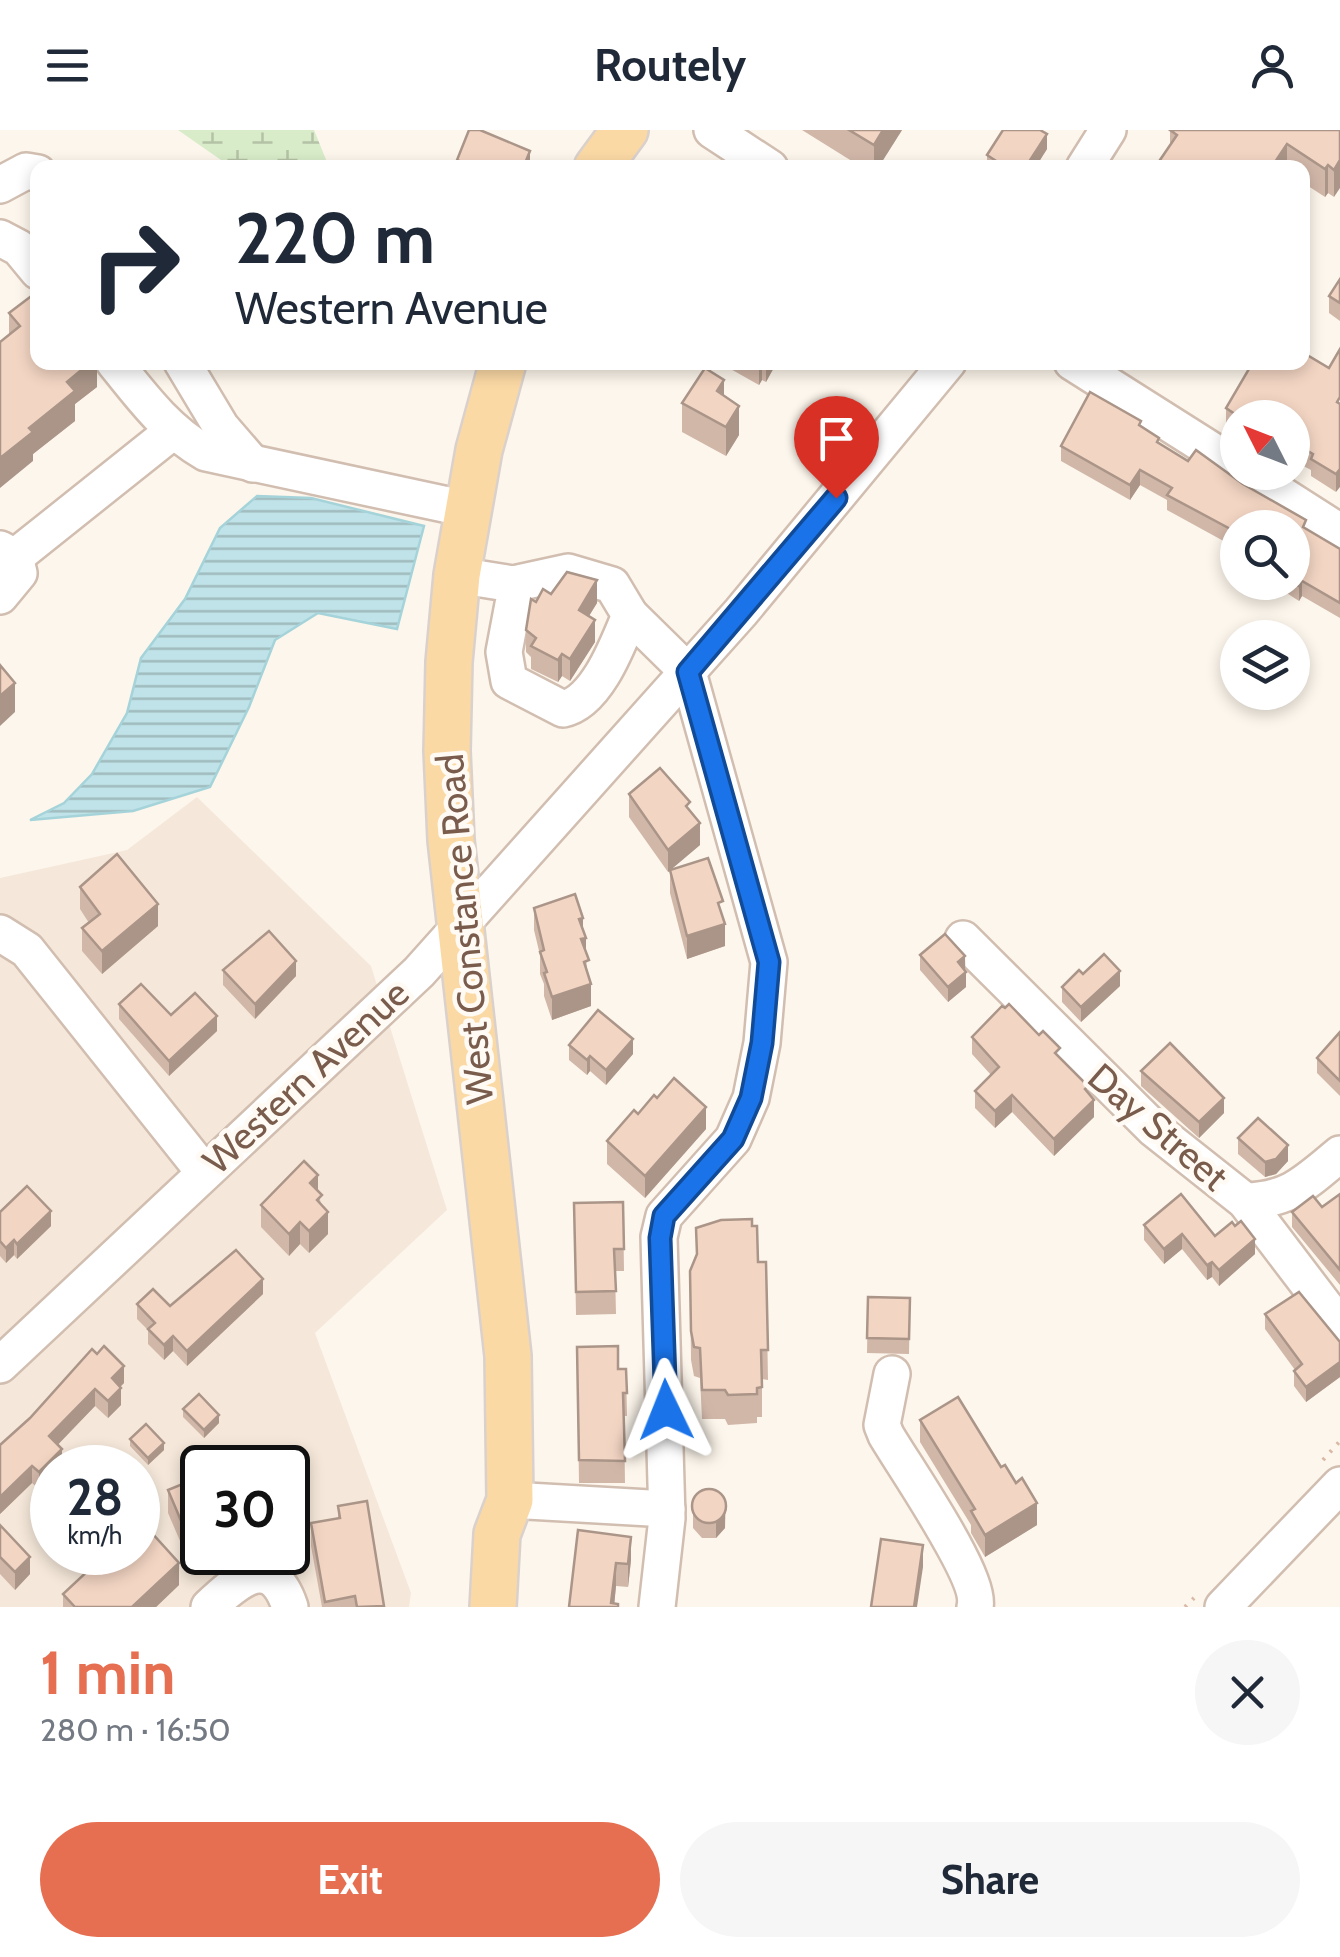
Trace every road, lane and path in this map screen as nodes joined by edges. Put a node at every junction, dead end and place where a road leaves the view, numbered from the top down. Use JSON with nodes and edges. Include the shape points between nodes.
{"nodes":[{"id":1,"x":583,"y":130,"type":"edge"},
{"id":2,"x":625,"y":130,"type":"edge"},
{"id":3,"x":712,"y":130,"type":"edge"},
{"id":4,"x":1108,"y":130,"type":"edge"},
{"id":5,"x":574,"y":160,"type":"edge"},
{"id":6,"x":604,"y":160,"type":"edge"},
{"id":7,"x":758,"y":160,"type":"edge"},
{"id":8,"x":1089,"y":160,"type":"edge"},
{"id":9,"x":30,"y":171,"type":"edge"},
{"id":10,"x":0,"y":185,"type":"edge"},
{"id":11,"x":0,"y":238,"type":"edge"},
{"id":12,"x":30,"y":261,"type":"edge"},
{"id":13,"x":121,"y":370,"type":"edge"},
{"id":14,"x":187,"y":370,"type":"edge"},
{"id":15,"x":500,"y":370,"type":"edge"},
{"id":16,"x":941,"y":370,"type":"edge"},
{"id":17,"x":1085,"y":370,"type":"edge"},
{"id":18,"x":172,"y":431,"type":"junction"},
{"id":19,"x":1220,"y":456,"type":"edge"},
{"id":20,"x":254,"y":464,"type":"junction"},
{"id":21,"x":1274,"y":490,"type":"edge"},
{"id":22,"x":467,"y":510,"type":"junction"},
{"id":23,"x":1340,"y":532,"type":"edge"},
{"id":24,"x":8,"y":553,"type":"edge"},
{"id":25,"x":457,"y":575,"type":"junction"},
{"id":26,"x":513,"y":584,"type":"junction"},
{"id":27,"x":0,"y":596,"type":"edge"},
{"id":28,"x":630,"y":616,"type":"junction"},
{"id":29,"x":688,"y":672,"type":"junction"},
{"id":30,"x":460,"y":925,"type":"junction"},
{"id":31,"x":0,"y":933,"type":"edge"},
{"id":32,"x":963,"y":940,"type":"dead end"},
{"id":33,"x":1340,"y":1154,"type":"edge"},
{"id":34,"x":204,"y":1172,"type":"junction"},
{"id":35,"x":1245,"y":1201,"type":"junction"},
{"id":36,"x":1340,"y":1326,"type":"edge"},
{"id":37,"x":0,"y":1365,"type":"edge"},
{"id":38,"x":892,"y":1374,"type":"dead end"},
{"id":39,"x":1340,"y":1484,"type":"edge"},
{"id":40,"x":510,"y":1500,"type":"junction"},
{"id":41,"x":667,"y":1509,"type":"junction"},
{"id":42,"x":209,"y":1607,"type":"edge"},
{"id":43,"x":290,"y":1607,"type":"edge"},
{"id":44,"x":493,"y":1607,"type":"edge"},
{"id":45,"x":516,"y":1607,"type":"edge"},
{"id":46,"x":657,"y":1607,"type":"edge"},
{"id":47,"x":974,"y":1607,"type":"edge"},
{"id":48,"x":1222,"y":1607,"type":"edge"}],
"edges":[{"from":1,"to":5,"type":"main road"},
{"from":2,"to":6,"type":"main road"},
{"from":3,"to":7,"type":"street"},
{"from":4,"to":8,"type":"street"},
{"from":9,"to":10,"type":"street"},
{"from":11,"to":12,"type":"street"},
{"from":13,"to":18,"type":"street"},
{"from":14,"to":20,"type":"street","via":[[220,427]]},
{"from":15,"to":22,"type":"main road","name":"West Constance Road"},
{"from":16,"to":29,"type":"street","name":"Western Avenue"},
{"from":17,"to":19,"type":"street"},
{"from":18,"to":20,"type":"street","via":[[206,453]]},
{"from":18,"to":24,"type":"street"},
{"from":20,"to":22,"type":"street"},
{"from":21,"to":23,"type":"street"},
{"from":22,"to":25,"type":"main road","name":"West Constance Road"},
{"from":24,"to":27,"type":"street","via":[[19,573]]},
{"from":25,"to":26,"type":"street"},
{"from":25,"to":30,"type":"main road","name":"West Constance Road","via":[[447,752]]},
{"from":26,"to":28,"type":"street","via":[[568,572],[612,586]]},
{"from":26,"to":28,"type":"street","via":[[504,652],[508,682],[563,709],[608,668]]},
{"from":28,"to":29,"type":"street"},
{"from":29,"to":30,"type":"street","name":"Western Avenue"},
{"from":29,"to":41,"type":"street","via":[[769,962],[751,1098],[733,1139],[664,1216]]},
{"from":30,"to":34,"type":"street","name":"Western Avenue"},
{"from":30,"to":40,"type":"main road","name":"West Constance Road","via":[[508,1356]]},
{"from":31,"to":34,"type":"street","via":[[28,950]]},
{"from":32,"to":35,"type":"street","name":"Day Street","via":[[1154,1130]]},
{"from":33,"to":35,"type":"street","via":[[1274,1200]]},
{"from":34,"to":37,"type":"street","name":"Western Avenue"},
{"from":35,"to":36,"type":"street","name":"Day Street"},
{"from":38,"to":47,"type":"street","via":[[882,1425],[970,1573]]},
{"from":39,"to":48,"type":"street"},
{"from":40,"to":41,"type":"street"},
{"from":40,"to":44,"type":"main road","name":"West Constance Road","via":[[497,1534]]},
{"from":40,"to":45,"type":"main road","name":"West Constance Road","via":[[522,1527]]},
{"from":41,"to":46,"type":"street"},
{"from":42,"to":43,"type":"street","via":[[252,1575],[277,1583]]}]}
